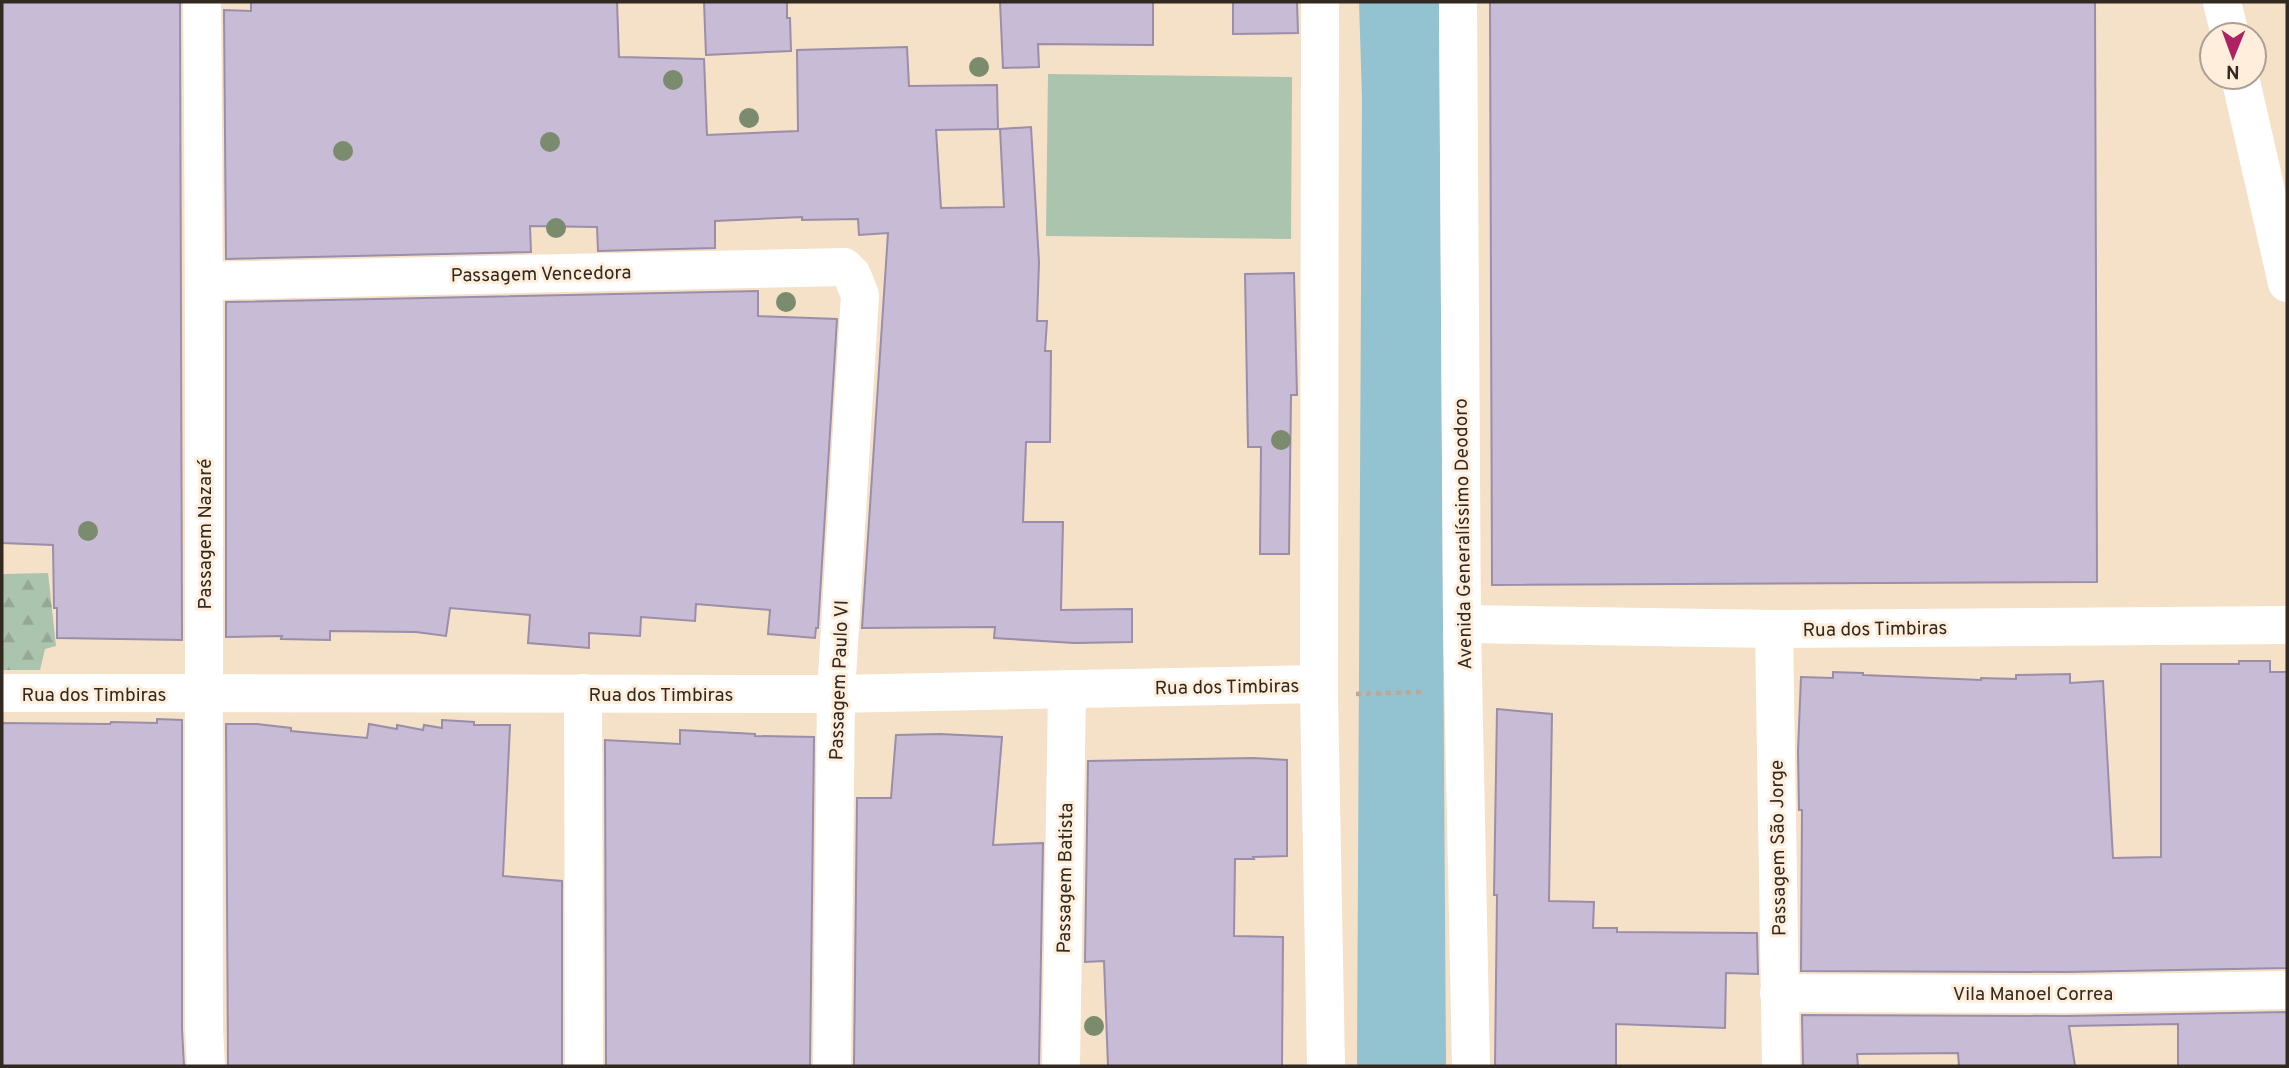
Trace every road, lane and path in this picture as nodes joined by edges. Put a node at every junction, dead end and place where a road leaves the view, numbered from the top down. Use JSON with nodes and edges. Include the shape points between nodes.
{"nodes":[{"id":1,"x":201,"y":2,"type":"edge"},
{"id":2,"x":1320,"y":2,"type":"edge"},
{"id":3,"x":1458,"y":2,"type":"edge"},
{"id":4,"x":2222,"y":2,"type":"edge"},
{"id":5,"x":2227,"y":21,"type":"edge"},
{"id":6,"x":2243,"y":91,"type":"edge"},
{"id":7,"x":205,"y":281,"type":"junction"},
{"id":8,"x":2287,"y":283,"type":"edge"},
{"id":9,"x":860,"y":295,"type":"joint"},
{"id":10,"x":1462,"y":624,"type":"junction"},
{"id":11,"x":2287,"y":625,"type":"edge"},
{"id":12,"x":1774,"y":629,"type":"junction"},
{"id":13,"x":1067,"y":689,"type":"junction"},
{"id":14,"x":1319,"y":689,"type":"junction"},
{"id":15,"x":1464,"y":691,"type":"junction"},
{"id":16,"x":2,"y":693,"type":"edge"},
{"id":17,"x":583,"y":693,"type":"junction"},
{"id":18,"x":836,"y":694,"type":"junction"},
{"id":19,"x":203,"y":695,"type":"junction"},
{"id":20,"x":2287,"y":990,"type":"edge"},
{"id":21,"x":1779,"y":993,"type":"junction"},
{"id":22,"x":206,"y":1066,"type":"edge"},
{"id":23,"x":584,"y":1066,"type":"edge"},
{"id":24,"x":832,"y":1066,"type":"edge"},
{"id":25,"x":1061,"y":1066,"type":"edge"},
{"id":26,"x":1326,"y":1066,"type":"edge"},
{"id":27,"x":1471,"y":1066,"type":"edge"},
{"id":28,"x":1781,"y":1066,"type":"edge"}],
"edges":[{"from":1,"to":7,"type":"street","name":"Passagem Nazaré"},
{"from":2,"to":14,"type":"street"},
{"from":3,"to":10,"type":"street","name":"Avenida Generalíssimo Deodoro"},
{"from":4,"to":5,"type":"street"},
{"from":6,"to":8,"type":"street"},
{"from":7,"to":9,"type":"street","name":"Passagem Vencedora","via":[[844,267]]},
{"from":7,"to":19,"type":"street","name":"Passagem Nazaré"},
{"from":9,"to":18,"type":"street","name":"Passagem Paulo VI"},
{"from":10,"to":12,"type":"street","name":"Rua dos Timbiras"},
{"from":10,"to":15,"type":"street","name":"Avenida Generalíssimo Deodoro"},
{"from":11,"to":12,"type":"street","name":"Rua dos Timbiras"},
{"from":12,"to":21,"type":"street","name":"Passagem São Jorge"},
{"from":13,"to":14,"type":"street","name":"Rua dos Timbiras"},
{"from":13,"to":18,"type":"street","name":"Rua dos Timbiras"},
{"from":13,"to":25,"type":"street","name":"Passagem Batista"},
{"from":14,"to":15,"type":"path"},
{"from":14,"to":26,"type":"street"},
{"from":15,"to":27,"type":"street","name":"Avenida Generalíssimo Deodoro"},
{"from":16,"to":19,"type":"street","name":"Rua dos Timbiras"},
{"from":17,"to":18,"type":"street","name":"Rua dos Timbiras"},
{"from":17,"to":19,"type":"street","name":"Rua dos Timbiras"},
{"from":17,"to":23,"type":"street"},
{"from":18,"to":24,"type":"street","name":"Passagem Paulo VI"},
{"from":19,"to":22,"type":"street","name":"Passagem Nazaré"},
{"from":20,"to":21,"type":"street","name":"Vila Manoel Correa"},
{"from":21,"to":28,"type":"street","name":"Passagem São Jorge"}]}
